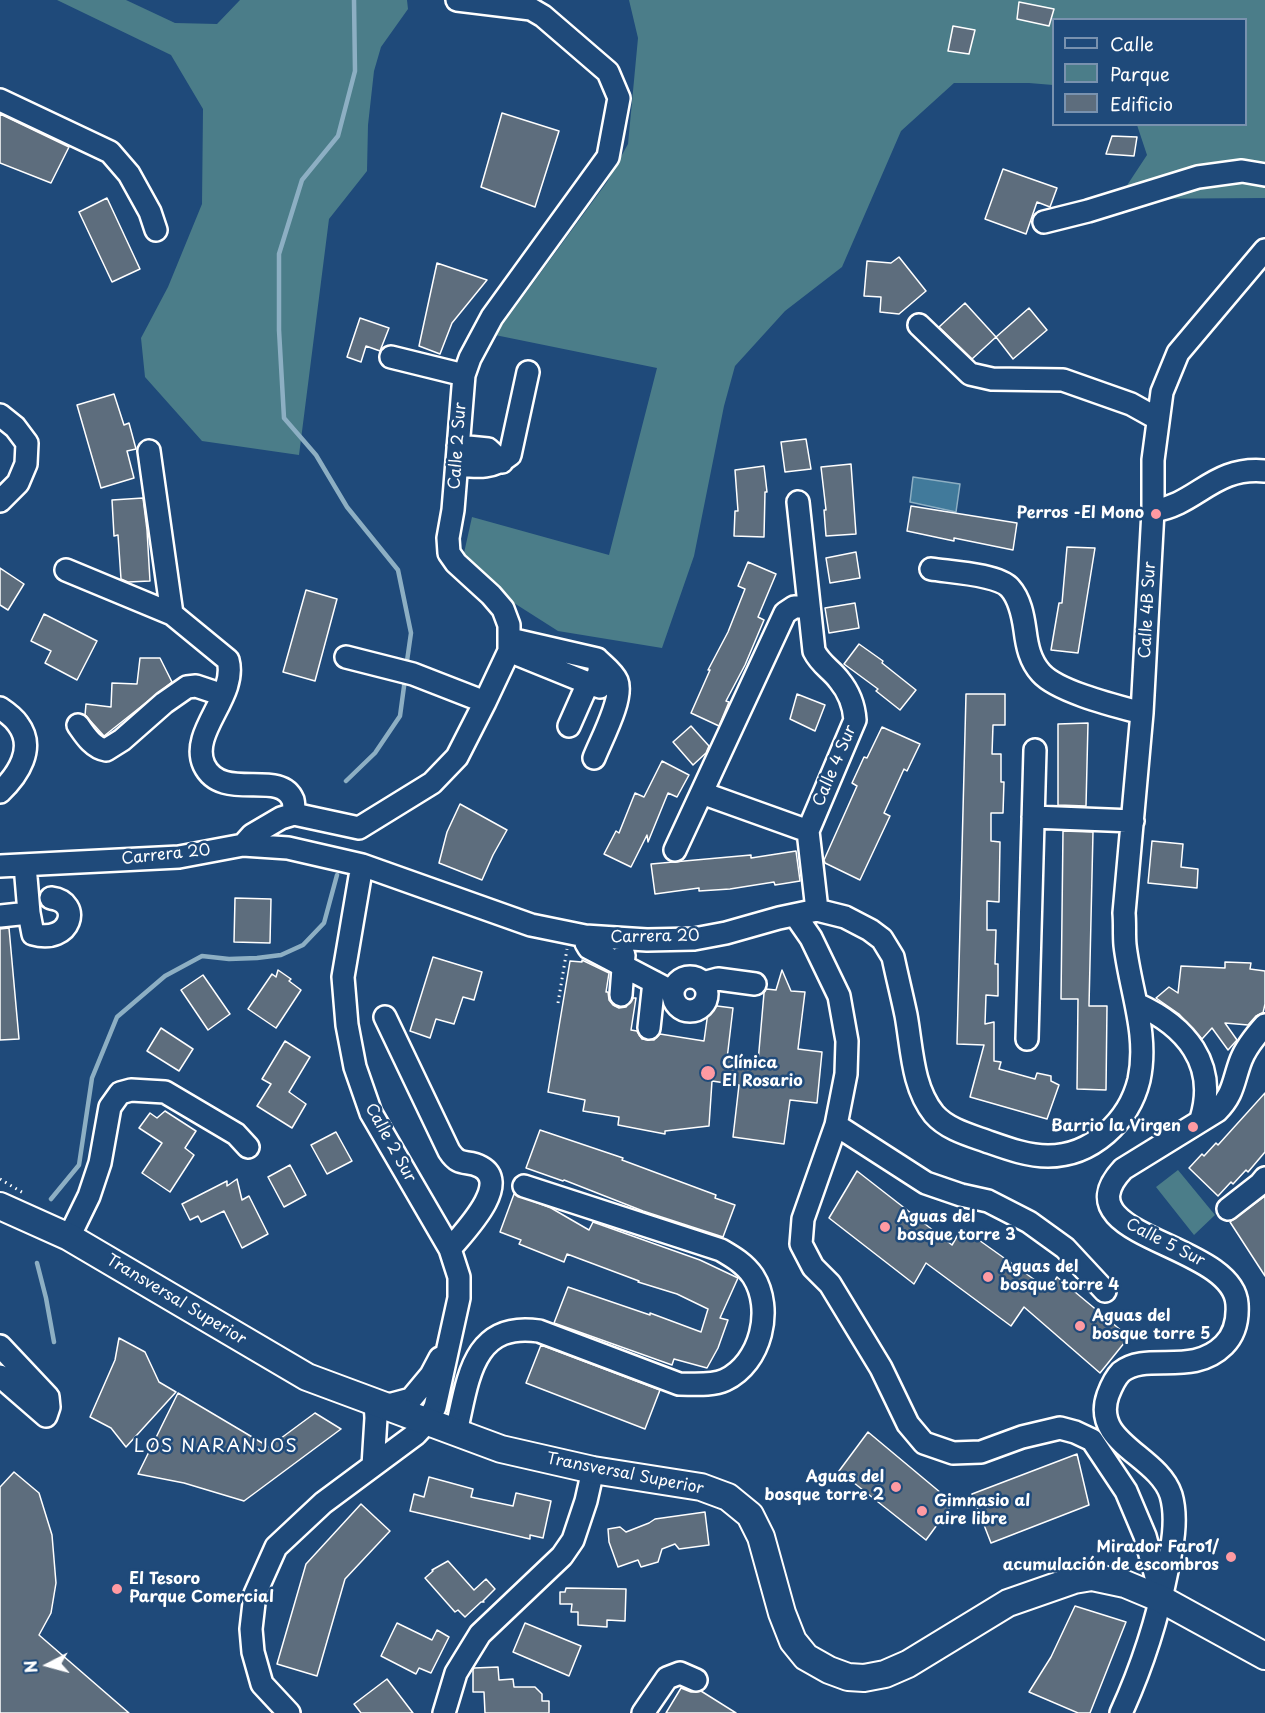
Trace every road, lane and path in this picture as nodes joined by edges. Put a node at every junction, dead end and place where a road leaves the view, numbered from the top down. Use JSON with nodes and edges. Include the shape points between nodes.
{"nodes":[{"id":1,"x":457,"y":0,"type":"edge"},
{"id":2,"x":0,"y":100,"type":"edge"},
{"id":3,"x":1265,"y":175,"type":"edge"},
{"id":4,"x":1044,"y":222,"type":"dead end"},
{"id":5,"x":156,"y":230,"type":"dead end"},
{"id":6,"x":1265,"y":250,"type":"edge"},
{"id":7,"x":919,"y":325,"type":"dead end"},
{"id":8,"x":391,"y":357,"type":"dead end"},
{"id":9,"x":528,"y":372,"type":"dead end"},
{"id":10,"x":464,"y":375,"type":"junction"},
{"id":11,"x":0,"y":415,"type":"edge"},
{"id":12,"x":1158,"y":419,"type":"junction"},
{"id":13,"x":149,"y":452,"type":"dead end"},
{"id":14,"x":457,"y":455,"type":"junction"},
{"id":15,"x":1265,"y":471,"type":"edge"},
{"id":16,"x":0,"y":501,"type":"edge"},
{"id":17,"x":798,"y":502,"type":"dead end"},
{"id":18,"x":1153,"y":511,"type":"junction"},
{"id":19,"x":931,"y":569,"type":"dead end"},
{"id":20,"x":66,"y":570,"type":"dead end"},
{"id":21,"x":808,"y":607,"type":"junction"},
{"id":22,"x":172,"y":614,"type":"junction"},
{"id":23,"x":509,"y":645,"type":"junction"},
{"id":24,"x":346,"y":657,"type":"dead end"},
{"id":25,"x":597,"y":659,"type":"junction"},
{"id":26,"x":588,"y":683,"type":"junction"},
{"id":27,"x":224,"y":695,"type":"junction"},
{"id":28,"x":485,"y":702,"type":"junction"},
{"id":29,"x":615,"y":705,"type":"junction"},
{"id":30,"x":0,"y":708,"type":"edge"},
{"id":31,"x":1142,"y":713,"type":"junction"},
{"id":32,"x":78,"y":725,"type":"dead end"},
{"id":33,"x":569,"y":726,"type":"dead end"},
{"id":34,"x":1035,"y":750,"type":"dead end"},
{"id":35,"x":594,"y":758,"type":"dead end"},
{"id":36,"x":0,"y":792,"type":"edge"},
{"id":37,"x":702,"y":793,"type":"junction"},
{"id":38,"x":294,"y":814,"type":"junction"},
{"id":39,"x":1033,"y":817,"type":"junction"},
{"id":40,"x":1132,"y":821,"type":"junction"},
{"id":41,"x":808,"y":831,"type":"junction"},
{"id":42,"x":243,"y":845,"type":"junction"},
{"id":43,"x":675,"y":850,"type":"dead end"},
{"id":44,"x":26,"y":865,"type":"junction"},
{"id":45,"x":362,"y":865,"type":"junction"},
{"id":46,"x":0,"y":866,"type":"edge"},
{"id":47,"x":51,"y":898,"type":"dead end"},
{"id":48,"x":817,"y":910,"type":"junction"},
{"id":49,"x":29,"y":913,"type":"junction"},
{"id":50,"x":795,"y":915,"type":"junction"},
{"id":51,"x":0,"y":916,"type":"edge"},
{"id":52,"x":577,"y":934,"type":"junction"},
{"id":53,"x":624,"y":939,"type":"junction"},
{"id":54,"x":624,"y":965,"type":"junction"},
{"id":55,"x":654,"y":982,"type":"junction"},
{"id":56,"x":703,"y":983,"type":"junction"},
{"id":57,"x":755,"y":984,"type":"dead end"},
{"id":58,"x":673,"y":992,"type":"junction"},
{"id":59,"x":621,"y":995,"type":"dead end"},
{"id":60,"x":558,"y":1003,"type":"dead end"},
{"id":61,"x":1137,"y":1004,"type":"junction"},
{"id":62,"x":385,"y":1017,"type":"dead end"},
{"id":63,"x":1265,"y":1024,"type":"edge"},
{"id":64,"x":649,"y":1028,"type":"dead end"},
{"id":65,"x":1176,"y":1029,"type":"junction"},
{"id":66,"x":1027,"y":1039,"type":"dead end"},
{"id":67,"x":1143,"y":1047,"type":"junction"},
{"id":68,"x":1202,"y":1119,"type":"junction"},
{"id":69,"x":836,"y":1125,"type":"junction"},
{"id":70,"x":248,"y":1147,"type":"dead end"},
{"id":71,"x":1263,"y":1184,"type":"edge"},
{"id":72,"x":524,"y":1186,"type":"dead end"},
{"id":73,"x":0,"y":1196,"type":"edge"},
{"id":74,"x":0,"y":1206,"type":"edge"},
{"id":75,"x":1228,"y":1209,"type":"dead end"},
{"id":76,"x":67,"y":1236,"type":"junction"},
{"id":77,"x":450,"y":1249,"type":"junction"},
{"id":78,"x":1105,"y":1291,"type":"dead end"},
{"id":79,"x":449,"y":1342,"type":"junction"},
{"id":80,"x":0,"y":1346,"type":"edge"},
{"id":81,"x":0,"y":1376,"type":"edge"},
{"id":82,"x":380,"y":1404,"type":"junction"},
{"id":83,"x":427,"y":1422,"type":"junction"},
{"id":84,"x":456,"y":1432,"type":"junction"},
{"id":85,"x":373,"y":1466,"type":"junction"},
{"id":86,"x":593,"y":1470,"type":"junction"},
{"id":87,"x":1145,"y":1536,"type":"junction"},
{"id":88,"x":1173,"y":1537,"type":"junction"},
{"id":89,"x":1161,"y":1599,"type":"junction"},
{"id":90,"x":1265,"y":1656,"type":"edge"},
{"id":91,"x":696,"y":1680,"type":"dead end"},
{"id":92,"x":289,"y":1713,"type":"edge"},
{"id":93,"x":444,"y":1713,"type":"edge"},
{"id":94,"x":643,"y":1713,"type":"edge"},
{"id":95,"x":1122,"y":1713,"type":"edge"}],
"edges":[{"from":1,"to":10,"type":"street","name":"Calle 2 Sur","via":[[531,9],[543,16],[608,72],[619,98],[608,157],[492,317]]},
{"from":2,"to":5,"type":"street","via":[[110,152],[129,174]]},
{"from":3,"to":4,"type":"street","via":[[1242,171],[1198,177]]},
{"from":6,"to":12,"type":"street","name":"Calle 4B Sur","via":[[1178,353],[1162,392]]},
{"from":7,"to":12,"type":"street","via":[[970,374],[992,379],[1063,380],[1131,404]]},
{"from":8,"to":10,"type":"street"},
{"from":9,"to":14,"type":"street","via":[[510,455],[502,462],[488,449]]},
{"from":10,"to":14,"type":"street","name":"Calle 2 Sur"},
{"from":11,"to":16,"type":"street","via":[[27,442],[26,464],[18,483]]},
{"from":12,"to":18,"type":"street","name":"Calle 4B Sur"},
{"from":13,"to":22,"type":"street"},
{"from":14,"to":23,"type":"street","name":"Calle 2 Sur","via":[[449,553],[503,609],[509,625]]},
{"from":15,"to":18,"type":"street","via":[[1242,471],[1219,478],[1181,503]]},
{"from":17,"to":21,"type":"street","name":"Calle 4 Sur"},
{"from":18,"to":31,"type":"street","name":"Calle 4B Sur"},
{"from":19,"to":31,"type":"street","via":[[1009,586],[1020,607],[1032,661],[1041,674],[1055,684]]},
{"from":20,"to":22,"type":"street"},
{"from":21,"to":37,"type":"street","via":[[794,607],[785,613]]},
{"from":21,"to":41,"type":"street","name":"Calle 4 Sur","via":[[814,651],[839,679],[854,704],[855,720]]},
{"from":22,"to":27,"type":"street","via":[[228,660],[231,670]]},
{"from":23,"to":25,"type":"street"},
{"from":23,"to":26,"type":"street"},
{"from":23,"to":28,"type":"street"},
{"from":24,"to":28,"type":"street","via":[[413,674]]},
{"from":25,"to":26,"type":"street","via":[[600,673]]},
{"from":25,"to":29,"type":"street","via":[[616,680],[619,689]]},
{"from":26,"to":29,"type":"street","via":[[608,692]]},
{"from":26,"to":33,"type":"street"},
{"from":27,"to":32,"type":"street","via":[[187,687],[106,750],[99,749]]},
{"from":27,"to":38,"type":"street","via":[[201,742],[203,763],[217,780],[285,790],[293,800]]},
{"from":28,"to":38,"type":"street","via":[[457,757],[432,783],[359,828]]},
{"from":29,"to":35,"type":"street"},
{"from":30,"to":36,"type":"street","via":[[19,724],[26,749],[19,770]]},
{"from":31,"to":40,"type":"street","name":"Calle 4B Sur"},
{"from":34,"to":39,"type":"street"},
{"from":37,"to":41,"type":"street"},
{"from":37,"to":43,"type":"street"},
{"from":38,"to":42,"type":"street","via":[[261,829]]},
{"from":39,"to":40,"type":"street"},
{"from":39,"to":66,"type":"street"},
{"from":40,"to":61,"type":"street","name":"Calle 4B Sur","via":[[1124,913]]},
{"from":41,"to":48,"type":"street","name":"Calle 4 Sur"},
{"from":42,"to":44,"type":"street","name":"Carrera 20","via":[[179,857]]},
{"from":42,"to":45,"type":"street","name":"Carrera 20","via":[[288,848]]},
{"from":44,"to":46,"type":"street","name":"Carrera 20"},
{"from":44,"to":49,"type":"street"},
{"from":45,"to":52,"type":"street","name":"Carrera 20","via":[[531,925]]},
{"from":45,"to":77,"type":"street","name":"Calle 2 Sur","via":[[343,976],[355,1067],[371,1113]]},
{"from":47,"to":49,"type":"street","via":[[59,899],[67,907],[70,918],[65,930],[33,934]]},
{"from":48,"to":50,"type":"street","name":"Carrera 20"},
{"from":48,"to":67,"type":"street","name":"Carrera 20","via":[[852,920],[882,939],[893,957],[920,1091],[935,1116],[958,1132],[1036,1155],[1079,1149],[1113,1128],[1124,1114],[1138,1082]]},
{"from":49,"to":51,"type":"street"},
{"from":50,"to":53,"type":"street","name":"Carrera 20","via":[[694,939]]},
{"from":50,"to":69,"type":"street","via":[[839,996],[847,1041],[846,1074]]},
{"from":52,"to":53,"type":"street","name":"Carrera 20"},
{"from":52,"to":54,"type":"street","via":[[589,948]]},
{"from":52,"to":60,"type":"path"},
{"from":53,"to":54,"type":"street"},
{"from":54,"to":55,"type":"street"},
{"from":54,"to":59,"type":"street"},
{"from":55,"to":58,"type":"street"},
{"from":55,"to":64,"type":"street"},
{"from":56,"to":57,"type":"street","via":[[723,980]]},
{"from":56,"to":58,"type":"street","via":[[685,978]]},
{"from":56,"to":58,"type":"street","via":[[707,989],[705,1003],[695,1011],[677,1005]]},
{"from":61,"to":65,"type":"street"},
{"from":61,"to":67,"type":"street","name":"Calle 4B Sur"},
{"from":62,"to":77,"type":"street","via":[[448,1151],[460,1163],[480,1166],[488,1173],[488,1201]]},
{"from":63,"to":68,"type":"street","name":"Calle 5 Sur","via":[[1242,1058],[1227,1101]]},
{"from":65,"to":67,"type":"street"},
{"from":65,"to":68,"type":"street","via":[[1202,1063],[1207,1102]]},
{"from":68,"to":88,"type":"street","name":"Calle 5 Sur","via":[[1123,1169],[1110,1188],[1112,1210],[1118,1218],[1136,1231],[1209,1265],[1234,1290],[1237,1303],[1235,1329],[1220,1349],[1194,1362],[1137,1365],[1122,1372],[1104,1406],[1107,1424],[1115,1436],[1164,1480],[1174,1513]]},
{"from":69,"to":78,"type":"street","via":[[926,1182],[988,1201],[1029,1222],[1065,1248]]},
{"from":69,"to":87,"type":"street","via":[[803,1219],[801,1244],[881,1368],[908,1424],[924,1443],[953,1453],[981,1452],[1060,1428],[1092,1440],[1126,1491]]},
{"from":70,"to":76,"type":"street","via":[[236,1134],[165,1092],[131,1090],[120,1094],[110,1107],[100,1163],[89,1196]]},
{"from":71,"to":75,"type":"street"},
{"from":72,"to":84,"type":"street","via":[[722,1250],[742,1263],[760,1290],[763,1327],[754,1351],[741,1368],[725,1380],[700,1385],[679,1384],[539,1331],[521,1328],[506,1332],[481,1348]]},
{"from":73,"to":76,"type":"main road"},
{"from":74,"to":76,"type":"main road","name":"Transversal Superior"},
{"from":76,"to":82,"type":"main road","name":"Transversal Superior","via":[[307,1377]]},
{"from":77,"to":79,"type":"street","name":"Calle 2 Sur","via":[[459,1277],[459,1298]]},
{"from":79,"to":82,"type":"street","name":"Calle 2 Sur","via":[[431,1375],[411,1399]]},
{"from":79,"to":83,"type":"street","name":"Calle 2 Sur","via":[[435,1407]]},
{"from":80,"to":81,"type":"street","via":[[48,1397],[50,1407],[46,1416]]},
{"from":82,"to":83,"type":"main road","name":"Transversal Superior"},
{"from":82,"to":85,"type":"street"},
{"from":83,"to":84,"type":"main road","name":"Transversal Superior"},
{"from":83,"to":85,"type":"street"},
{"from":84,"to":86,"type":"main road","name":"Transversal Superior","via":[[501,1449]]},
{"from":85,"to":92,"type":"street","via":[[323,1503],[276,1547],[255,1594],[251,1629],[262,1684]]},
{"from":86,"to":89,"type":"main road","name":"Transversal Superior","via":[[701,1487],[740,1506],[750,1515],[761,1537],[792,1641],[806,1656],[848,1677],[885,1674],[1008,1603],[1074,1580],[1107,1579]]},
{"from":86,"to":93,"type":"street","via":[[573,1540],[562,1556],[480,1634],[456,1673]]},
{"from":87,"to":88,"type":"street"},
{"from":87,"to":89,"type":"street"},
{"from":88,"to":89,"type":"street","name":"Calle 5 Sur"},
{"from":89,"to":90,"type":"main road","name":"Transversal Superior"},
{"from":89,"to":95,"type":"street","name":"Calle 5 Sur","via":[[1147,1652]]},
{"from":91,"to":94,"type":"street","via":[[680,1673],[667,1678]]}]}
